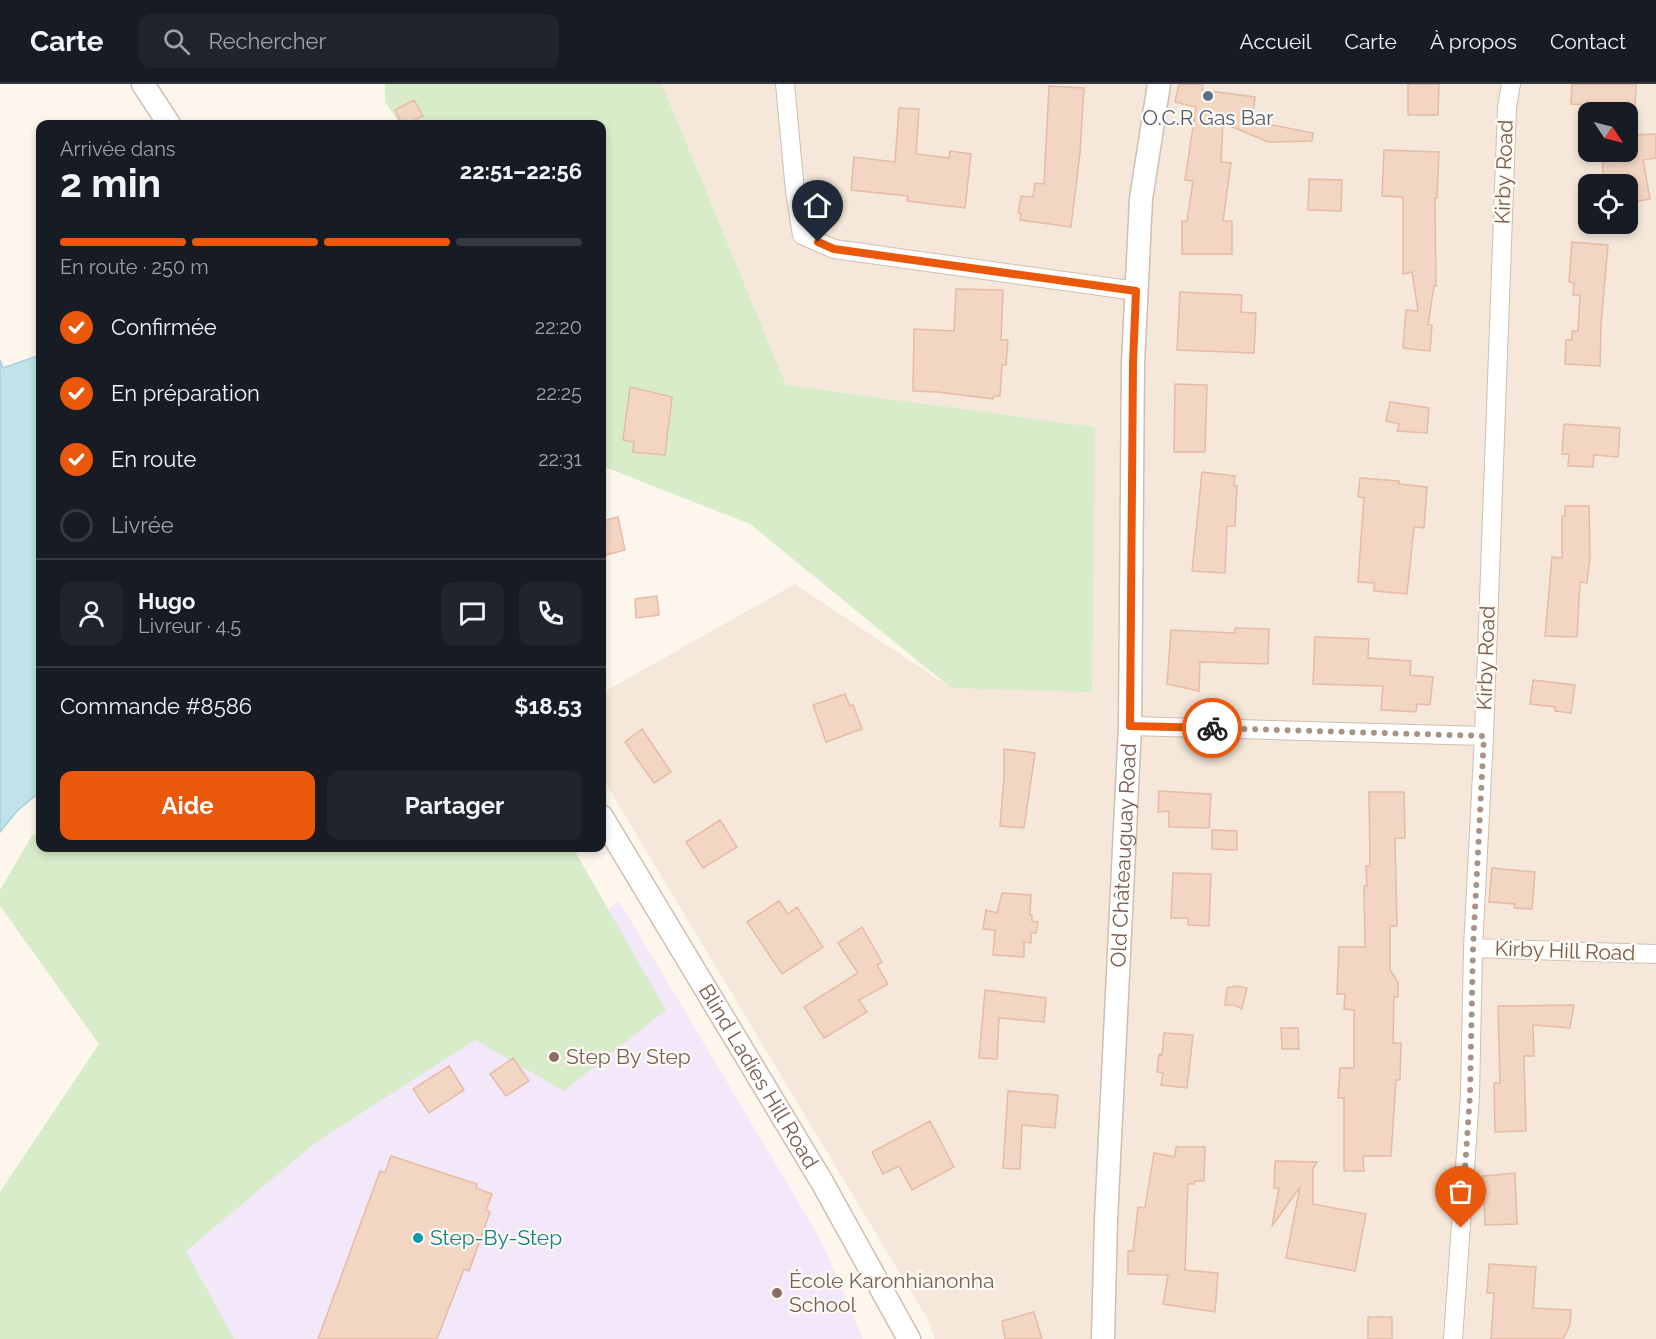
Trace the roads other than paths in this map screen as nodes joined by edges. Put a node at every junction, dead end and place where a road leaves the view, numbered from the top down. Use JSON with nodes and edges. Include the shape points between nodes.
{"nodes":[{"id":1,"x":143,"y":84,"type":"edge"},
{"id":2,"x":785,"y":84,"type":"edge"},
{"id":3,"x":1159,"y":84,"type":"edge"},
{"id":4,"x":1511,"y":84,"type":"edge"},
{"id":5,"x":166,"y":120,"type":"edge"},
{"id":6,"x":1136,"y":291,"type":"junction"},
{"id":7,"x":1130,"y":726,"type":"junction"},
{"id":8,"x":1484,"y":736,"type":"junction"},
{"id":9,"x":606,"y":824,"type":"edge"},
{"id":10,"x":1473,"y":948,"type":"junction"},
{"id":11,"x":1656,"y":954,"type":"edge"},
{"id":12,"x":909,"y":1339,"type":"edge"},
{"id":13,"x":1103,"y":1339,"type":"edge"},
{"id":14,"x":1453,"y":1339,"type":"edge"}],
"edges":[{"from":1,"to":5,"type":"street"},
{"from":2,"to":6,"type":"street","via":[[802,235],[834,249]]},
{"from":3,"to":6,"type":"street","name":"Old Châteauguay Road","via":[[1141,199]]},
{"from":4,"to":8,"type":"street","name":"Kirby Road","via":[[1507,107]]},
{"from":6,"to":7,"type":"street","name":"Old Châteauguay Road"},
{"from":7,"to":8,"type":"street"},
{"from":7,"to":13,"type":"street","name":"Old Châteauguay Road"},
{"from":8,"to":10,"type":"street","name":"Kirby Road"},
{"from":9,"to":12,"type":"street","name":"Blind Ladies Hill Road","via":[[822,1182]]},
{"from":10,"to":11,"type":"street","name":"Kirby Hill Road"},
{"from":10,"to":14,"type":"street","name":"Kirby Road","via":[[1470,1095]]}]}
